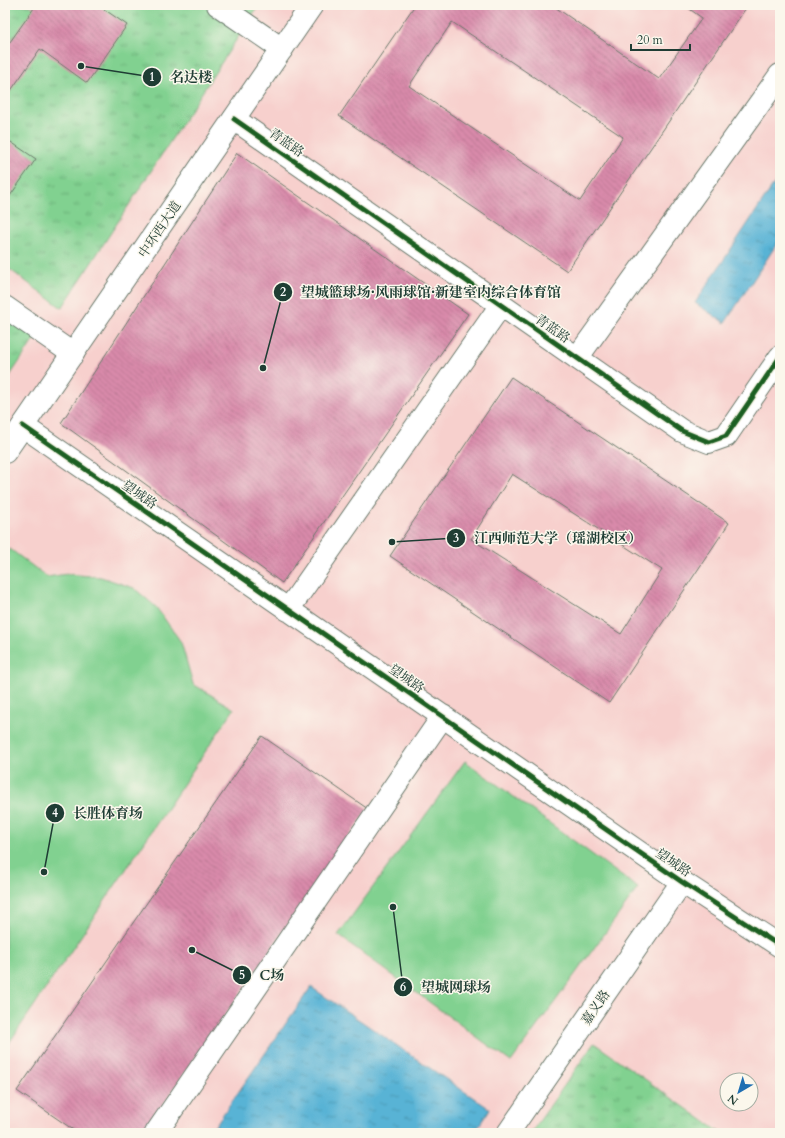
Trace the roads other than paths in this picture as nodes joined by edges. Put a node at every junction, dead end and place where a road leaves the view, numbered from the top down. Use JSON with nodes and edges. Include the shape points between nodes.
{"nodes":[{"id":1,"x":218,"y":5,"type":"edge"},
{"id":2,"x":312,"y":5,"type":"edge"},
{"id":3,"x":282,"y":49,"type":"junction"},
{"id":4,"x":780,"y":74,"type":"edge"},
{"id":5,"x":234,"y":119,"type":"junction"},
{"id":6,"x":501,"y":305,"type":"junction"},
{"id":7,"x":5,"y":307,"type":"edge"},
{"id":8,"x":73,"y":354,"type":"junction"},
{"id":9,"x":780,"y":356,"type":"edge"},
{"id":10,"x":577,"y":358,"type":"junction"},
{"id":11,"x":23,"y":426,"type":"junction"},
{"id":12,"x":5,"y":452,"type":"edge"},
{"id":13,"x":288,"y":610,"type":"junction"},
{"id":14,"x":443,"y":716,"type":"junction"},
{"id":15,"x":682,"y":882,"type":"junction"},
{"id":16,"x":780,"y":946,"type":"edge"},
{"id":17,"x":156,"y":1133,"type":"edge"},
{"id":18,"x":508,"y":1133,"type":"edge"}],
"edges":[{"from":1,"to":3,"type":"street"},
{"from":2,"to":3,"type":"street","name":"中环西大道"},
{"from":3,"to":5,"type":"street","name":"中环西大道"},
{"from":4,"to":10,"type":"street","name":"青蓝路"},
{"from":5,"to":6,"type":"street","name":"青蓝路"},
{"from":5,"to":8,"type":"street","name":"中环西大道"},
{"from":6,"to":10,"type":"street","name":"青蓝路"},
{"from":6,"to":13,"type":"street"},
{"from":7,"to":8,"type":"street"},
{"from":8,"to":11,"type":"street","name":"中环西大道"},
{"from":9,"to":10,"type":"street","name":"青蓝路","via":[[726,436],[709,442],[682,431]]},
{"from":11,"to":12,"type":"street","name":"中环西大道"},
{"from":11,"to":13,"type":"street","name":"望城路"},
{"from":13,"to":14,"type":"street","name":"望城路"},
{"from":14,"to":15,"type":"street","name":"望城路"},
{"from":14,"to":17,"type":"street"},
{"from":15,"to":16,"type":"street","name":"望城路"},
{"from":15,"to":18,"type":"street","name":"嘉义路"}]}
